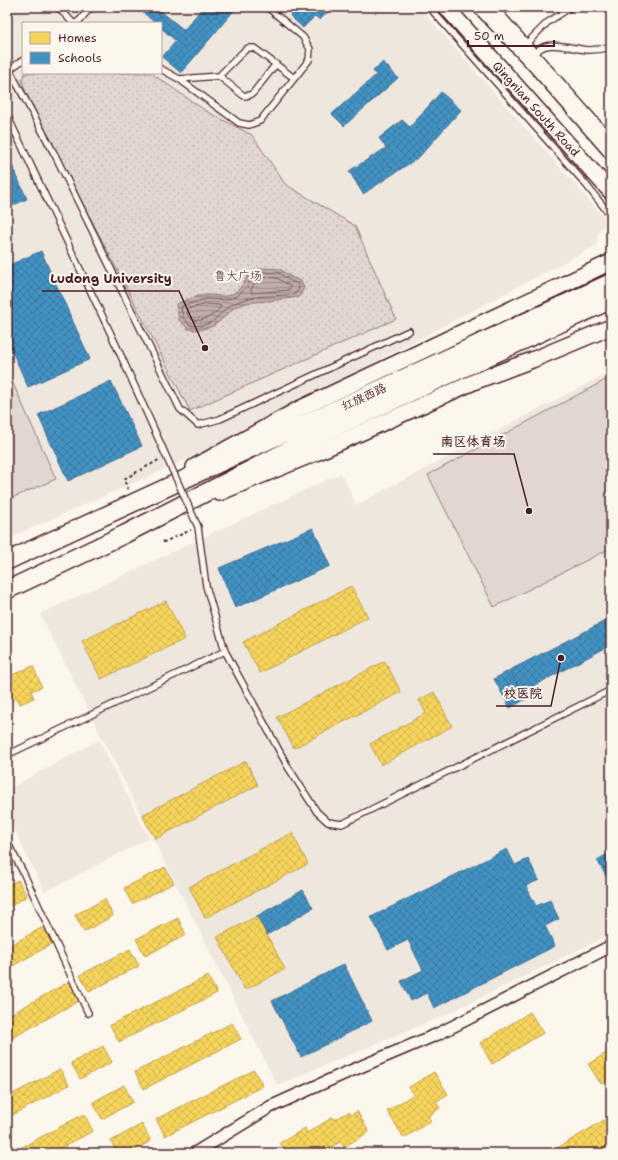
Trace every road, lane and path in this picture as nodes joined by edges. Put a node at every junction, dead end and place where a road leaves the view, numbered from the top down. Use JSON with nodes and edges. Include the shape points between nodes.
{"nodes":[{"id":1,"x":58,"y":7,"type":"edge"},
{"id":2,"x":91,"y":7,"type":"edge"},
{"id":3,"x":267,"y":7,"type":"edge"},
{"id":4,"x":429,"y":7,"type":"edge"},
{"id":5,"x":446,"y":7,"type":"edge"},
{"id":6,"x":481,"y":7,"type":"edge"},
{"id":7,"x":495,"y":7,"type":"edge"},
{"id":8,"x":571,"y":7,"type":"edge"},
{"id":9,"x":78,"y":22,"type":"edge"},
{"id":10,"x":524,"y":46,"type":"junction"},
{"id":11,"x":611,"y":47,"type":"edge"},
{"id":12,"x":534,"y":57,"type":"junction"},
{"id":13,"x":22,"y":61,"type":"edge"},
{"id":14,"x":276,"y":64,"type":"junction"},
{"id":15,"x":8,"y":70,"type":"edge"},
{"id":16,"x":162,"y":70,"type":"edge"},
{"id":17,"x":219,"y":76,"type":"junction"},
{"id":18,"x":294,"y":78,"type":"junction"},
{"id":19,"x":178,"y":79,"type":"junction"},
{"id":20,"x":7,"y":115,"type":"edge"},
{"id":21,"x":611,"y":138,"type":"edge"},
{"id":22,"x":611,"y":151,"type":"edge"},
{"id":23,"x":611,"y":192,"type":"edge"},
{"id":24,"x":611,"y":216,"type":"edge"},
{"id":25,"x":611,"y":262,"type":"edge"},
{"id":26,"x":610,"y":283,"type":"dead end"},
{"id":27,"x":611,"y":300,"type":"edge"},
{"id":28,"x":611,"y":327,"type":"edge"},
{"id":29,"x":409,"y":331,"type":"dead end"},
{"id":30,"x":160,"y":459,"type":"dead end"},
{"id":31,"x":128,"y":490,"type":"dead end"},
{"id":32,"x":117,"y":510,"type":"junction"},
{"id":33,"x":193,"y":529,"type":"dead end"},
{"id":34,"x":125,"y":534,"type":"junction"},
{"id":35,"x":163,"y":541,"type":"dead end"},
{"id":36,"x":7,"y":561,"type":"edge"},
{"id":37,"x":7,"y":590,"type":"edge"},
{"id":38,"x":226,"y":651,"type":"junction"},
{"id":39,"x":611,"y":690,"type":"edge"},
{"id":40,"x":7,"y":755,"type":"edge"},
{"id":41,"x":7,"y":842,"type":"edge"},
{"id":42,"x":611,"y":946,"type":"edge"},
{"id":43,"x":88,"y":1013,"type":"dead end"},
{"id":44,"x":196,"y":1153,"type":"edge"}],
"edges":[{"from":1,"to":9,"type":"lane"},
{"from":2,"to":9,"type":"lane"},
{"from":3,"to":18,"type":"lane","via":[[303,37],[310,49],[309,60]]},
{"from":4,"to":24,"type":"lane"},
{"from":5,"to":23,"type":"main road","name":"Qingnian South Road"},
{"from":6,"to":10,"type":"main road"},
{"from":7,"to":10,"type":"lane"},
{"from":8,"to":10,"type":"lane","via":[[548,22]]},
{"from":10,"to":12,"type":"main road"},
{"from":11,"to":12,"type":"lane","via":[[589,50],[555,45],[543,47]]},
{"from":12,"to":21,"type":"lane"},
{"from":12,"to":22,"type":"main road"},
{"from":13,"to":15,"type":"lane"},
{"from":14,"to":17,"type":"lane","via":[[254,48],[248,48]]},
{"from":14,"to":17,"type":"lane","via":[[250,95],[244,96]]},
{"from":14,"to":18,"type":"lane"},
{"from":15,"to":29,"type":"lane","via":[[56,157],[180,409],[198,425],[220,420]]},
{"from":16,"to":19,"type":"lane"},
{"from":17,"to":19,"type":"lane"},
{"from":18,"to":19,"type":"lane","via":[[260,121],[249,125],[238,123]]},
{"from":20,"to":38,"type":"lane","bridge":true,"via":[[117,347],[198,527],[206,586]]},
{"from":25,"to":32,"type":"main road","via":[[299,409]]},
{"from":26,"to":32,"type":"main road","name":"红旗西路"},
{"from":27,"to":34,"type":"main road","name":"红旗西路","via":[[314,437]]},
{"from":28,"to":34,"type":"main road","via":[[476,381]]},
{"from":30,"to":31,"type":"path","via":[[124,479]]},
{"from":32,"to":36,"type":"main road","name":"红旗西路"},
{"from":33,"to":35,"type":"path"},
{"from":34,"to":37,"type":"main road","name":"红旗西路"},
{"from":38,"to":39,"type":"lane","via":[[288,767],[317,812],[328,822],[342,824]]},
{"from":38,"to":40,"type":"lane"},
{"from":41,"to":43,"type":"lane"},
{"from":42,"to":44,"type":"street","via":[[438,1034],[270,1107]]}]}
